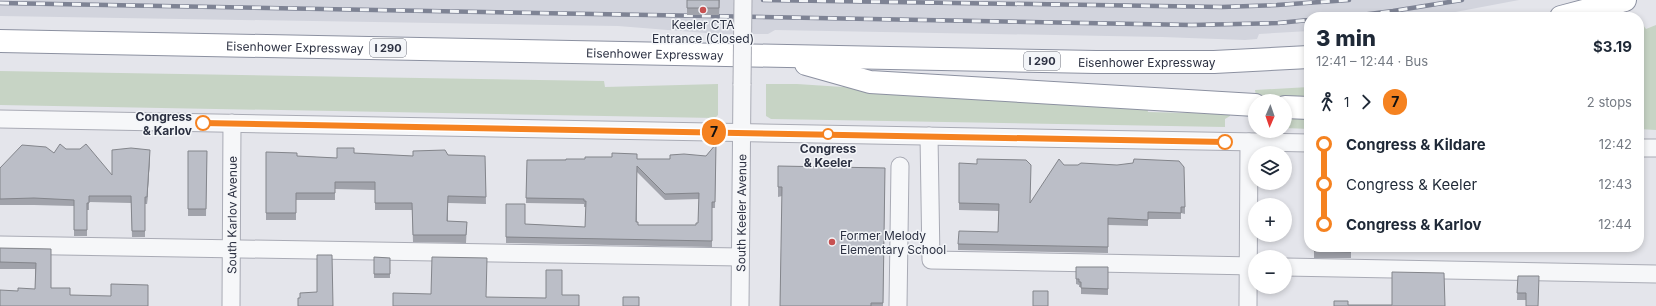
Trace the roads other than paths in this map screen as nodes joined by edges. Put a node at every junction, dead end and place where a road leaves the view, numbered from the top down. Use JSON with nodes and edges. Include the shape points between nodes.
{"nodes":[{"id":1,"x":742,"y":0,"type":"edge"},
{"id":2,"x":1626,"y":0,"type":"edge"},
{"id":3,"x":1580,"y":12,"type":"edge"},
{"id":4,"x":0,"y":40,"type":"edge"},
{"id":5,"x":776,"y":55,"type":"junction"},
{"id":6,"x":1304,"y":57,"type":"edge"},
{"id":7,"x":1248,"y":105,"type":"edge"},
{"id":8,"x":1292,"y":107,"type":"edge"},
{"id":9,"x":1304,"y":108,"type":"edge"},
{"id":10,"x":0,"y":119,"type":"edge"},
{"id":11,"x":232,"y":123,"type":"junction"},
{"id":12,"x":741,"y":133,"type":"junction"},
{"id":13,"x":929,"y":136,"type":"junction"},
{"id":14,"x":1249,"y":142,"type":"junction"},
{"id":15,"x":1304,"y":143,"type":"edge"},
{"id":16,"x":1644,"y":148,"type":"edge"},
{"id":17,"x":1656,"y":148,"type":"edge"},
{"id":18,"x":900,"y":166,"type":"dead end"},
{"id":19,"x":0,"y":245,"type":"edge"},
{"id":20,"x":231,"y":249,"type":"junction"},
{"id":21,"x":1251,"y":250,"type":"edge"},
{"id":22,"x":740,"y":257,"type":"junction"},
{"id":23,"x":1248,"y":266,"type":"edge"},
{"id":24,"x":1292,"y":267,"type":"edge"},
{"id":25,"x":1656,"y":274,"type":"edge"},
{"id":26,"x":1249,"y":294,"type":"edge"},
{"id":27,"x":231,"y":306,"type":"edge"},
{"id":28,"x":740,"y":306,"type":"edge"},
{"id":29,"x":898,"y":306,"type":"edge"},
{"id":30,"x":1248,"y":306,"type":"edge"}],
"edges":[{"from":1,"to":12,"type":"street","name":"South Keeler Avenue","bridge":true},
{"from":2,"to":3,"type":"highway"},
{"from":4,"to":5,"type":"highway","name":"Eisenhower Expressway","number":"I 290"},
{"from":5,"to":6,"type":"highway","name":"Eisenhower Expressway","number":"I 290","via":[[1096,62],[1214,62]]},
{"from":5,"to":7,"type":"highway","via":[[870,82]]},
{"from":8,"to":9,"type":"highway"},
{"from":10,"to":11,"type":"street"},
{"from":11,"to":12,"type":"street"},
{"from":11,"to":20,"type":"street","name":"South Karlov Avenue"},
{"from":12,"to":13,"type":"street"},
{"from":12,"to":22,"type":"street","name":"South Keeler Avenue"},
{"from":13,"to":14,"type":"street"},
{"from":13,"to":23,"type":"street","via":[[931,260]]},
{"from":14,"to":15,"type":"street"},
{"from":14,"to":21,"type":"street"},
{"from":16,"to":17,"type":"street"},
{"from":18,"to":29,"type":"street"},
{"from":19,"to":20,"type":"street"},
{"from":20,"to":22,"type":"street"},
{"from":20,"to":27,"type":"street","name":"South Karlov Avenue"},
{"from":22,"to":28,"type":"street","name":"South Keeler Avenue"},
{"from":24,"to":25,"type":"street"},
{"from":26,"to":30,"type":"street"}]}
